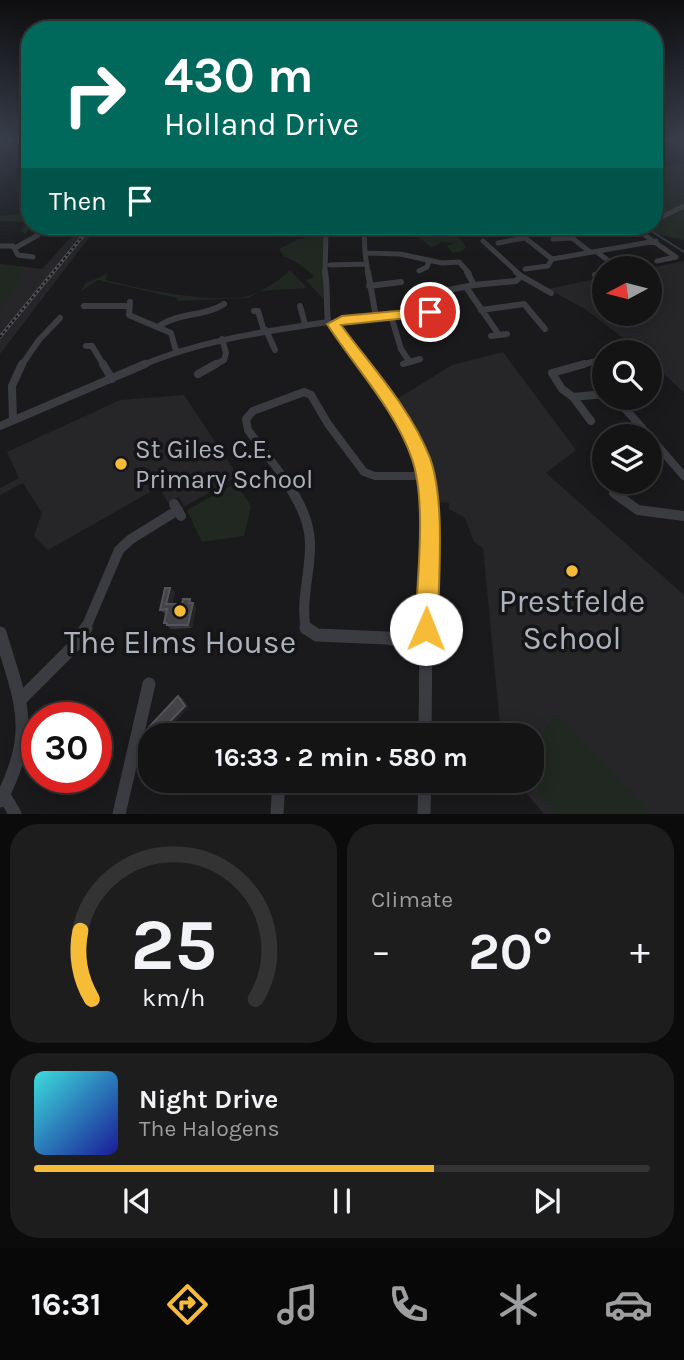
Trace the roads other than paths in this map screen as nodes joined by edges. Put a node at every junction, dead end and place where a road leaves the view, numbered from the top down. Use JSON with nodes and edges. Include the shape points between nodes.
{"nodes":[{"id":1,"x":684,"y":206,"type":"edge"},
{"id":2,"x":663,"y":216,"type":"edge"},
{"id":3,"x":38,"y":235,"type":"dead end"},
{"id":4,"x":326,"y":235,"type":"edge"},
{"id":5,"x":364,"y":235,"type":"edge"},
{"id":6,"x":521,"y":235,"type":"edge"},
{"id":7,"x":646,"y":235,"type":"edge"},
{"id":8,"x":572,"y":237,"type":"joint"},
{"id":9,"x":524,"y":238,"type":"junction"},
{"id":10,"x":552,"y":239,"type":"dead end"},
{"id":11,"x":483,"y":241,"type":"dead end"},
{"id":12,"x":656,"y":241,"type":"junction"},
{"id":13,"x":498,"y":243,"type":"dead end"},
{"id":14,"x":0,"y":246,"type":"edge"},
{"id":15,"x":15,"y":248,"type":"junction"},
{"id":16,"x":594,"y":252,"type":"junction"},
{"id":17,"x":365,"y":253,"type":"junction"},
{"id":18,"x":600,"y":256,"type":"edge"},
{"id":19,"x":552,"y":259,"type":"junction"},
{"id":20,"x":429,"y":261,"type":"junction"},
{"id":21,"x":663,"y":261,"type":"dead end"},
{"id":22,"x":27,"y":262,"type":"dead end"},
{"id":23,"x":365,"y":264,"type":"junction"},
{"id":24,"x":330,"y":265,"type":"dead end"},
{"id":25,"x":425,"y":270,"type":"dead end"},
{"id":26,"x":524,"y":270,"type":"junction"},
{"id":27,"x":398,"y":285,"type":"dead end"},
{"id":28,"x":474,"y":285,"type":"junction"},
{"id":29,"x":369,"y":286,"type":"junction"},
{"id":30,"x":466,"y":287,"type":"junction"},
{"id":31,"x":551,"y":293,"type":"dead end"},
{"id":32,"x":98,"y":296,"type":"dead end"},
{"id":33,"x":94,"y":305,"type":"junction"},
{"id":34,"x":300,"y":305,"type":"dead end"},
{"id":35,"x":84,"y":306,"type":"dead end"},
{"id":36,"x":223,"y":306,"type":"dead end"},
{"id":37,"x":258,"y":310,"type":"dead end"},
{"id":38,"x":481,"y":310,"type":"junction"},
{"id":39,"x":391,"y":316,"type":"junction"},
{"id":40,"x":376,"y":317,"type":"junction"},
{"id":41,"x":58,"y":321,"type":"dead end"},
{"id":42,"x":331,"y":323,"type":"junction"},
{"id":43,"x":305,"y":324,"type":"junction"},
{"id":44,"x":159,"y":326,"type":"junction"},
{"id":45,"x":535,"y":330,"type":"dead end"},
{"id":46,"x":265,"y":331,"type":"junction"},
{"id":47,"x":499,"y":335,"type":"dead end"},
{"id":48,"x":222,"y":339,"type":"junction"},
{"id":49,"x":91,"y":345,"type":"dead end"},
{"id":50,"x":276,"y":347,"type":"dead end"},
{"id":51,"x":176,"y":351,"type":"junction"},
{"id":52,"x":420,"y":359,"type":"dead end"},
{"id":53,"x":592,"y":362,"type":"edge"},
{"id":54,"x":201,"y":371,"type":"dead end"},
{"id":55,"x":112,"y":379,"type":"junction"},
{"id":56,"x":592,"y":395,"type":"edge"},
{"id":57,"x":573,"y":397,"type":"junction"},
{"id":58,"x":13,"y":420,"type":"junction"},
{"id":59,"x":591,"y":421,"type":"dead end"},
{"id":60,"x":0,"y":426,"type":"edge"},
{"id":61,"x":662,"y":454,"type":"edge"},
{"id":62,"x":426,"y":476,"type":"junction"},
{"id":63,"x":684,"y":476,"type":"edge"},
{"id":64,"x":614,"y":494,"type":"dead end"},
{"id":65,"x":178,"y":510,"type":"dead end"},
{"id":66,"x":684,"y":516,"type":"edge"},
{"id":67,"x":0,"y":633,"type":"edge"},
{"id":68,"x":426,"y":645,"type":"junction"},
{"id":69,"x":149,"y":684,"type":"dead end"},
{"id":70,"x":20,"y":700,"type":"junction"},
{"id":71,"x":425,"y":723,"type":"edge"},
{"id":72,"x":278,"y":793,"type":"edge"},
{"id":73,"x":425,"y":793,"type":"edge"},
{"id":74,"x":2,"y":798,"type":"edge"},
{"id":75,"x":15,"y":814,"type":"edge"},
{"id":76,"x":119,"y":814,"type":"edge"},
{"id":77,"x":277,"y":814,"type":"edge"},
{"id":78,"x":425,"y":814,"type":"edge"}],
"edges":[{"from":1,"to":2,"type":"street"},
{"from":3,"to":15,"type":"street"},
{"from":4,"to":42,"type":"street","via":[[326,303]]},
{"from":5,"to":17,"type":"street"},
{"from":6,"to":9,"type":"street"},
{"from":7,"to":12,"type":"street"},
{"from":8,"to":10,"type":"street"},
{"from":8,"to":16,"type":"street"},
{"from":9,"to":13,"type":"street"},
{"from":9,"to":19,"type":"street"},
{"from":11,"to":26,"type":"street","via":[[500,259]]},
{"from":12,"to":16,"type":"street"},
{"from":12,"to":21,"type":"street","via":[[676,254]]},
{"from":14,"to":15,"type":"street"},
{"from":15,"to":22,"type":"street","via":[[18,255],[35,255]]},
{"from":16,"to":18,"type":"street"},
{"from":16,"to":19,"type":"street"},
{"from":17,"to":20,"type":"street"},
{"from":17,"to":23,"type":"street"},
{"from":19,"to":26,"type":"street","via":[[548,266]]},
{"from":20,"to":25,"type":"street"},
{"from":20,"to":28,"type":"street","via":[[458,262]]},
{"from":23,"to":24,"type":"street"},
{"from":23,"to":29,"type":"street"},
{"from":26,"to":28,"type":"street","via":[[516,281]]},
{"from":26,"to":31,"type":"street","via":[[541,290]]},
{"from":27,"to":29,"type":"street"},
{"from":28,"to":30,"type":"street"},
{"from":29,"to":40,"type":"street"},
{"from":30,"to":38,"type":"street"},
{"from":30,"to":39,"type":"street","via":[[443,291],[433,311]]},
{"from":32,"to":33,"type":"street"},
{"from":33,"to":35,"type":"street"},
{"from":33,"to":44,"type":"street","via":[[130,304],[132,317]]},
{"from":34,"to":43,"type":"street"},
{"from":36,"to":44,"type":"street","via":[[176,314]]},
{"from":37,"to":46,"type":"street"},
{"from":38,"to":45,"type":"street","via":[[524,304],[548,328]]},
{"from":38,"to":47,"type":"street"},
{"from":39,"to":40,"type":"street"},
{"from":39,"to":52,"type":"street","via":[[406,362]]},
{"from":40,"to":42,"type":"street"},
{"from":41,"to":58,"type":"street","via":[[46,331],[15,378]]},
{"from":42,"to":43,"type":"street"},
{"from":42,"to":62,"type":"street","via":[[407,427]]},
{"from":43,"to":46,"type":"street"},
{"from":44,"to":51,"type":"street","via":[[174,337]]},
{"from":46,"to":48,"type":"street"},
{"from":46,"to":50,"type":"street"},
{"from":48,"to":51,"type":"street"},
{"from":48,"to":54,"type":"street","via":[[226,357]]},
{"from":49,"to":55,"type":"street"},
{"from":51,"to":55,"type":"street"},
{"from":53,"to":57,"type":"street","via":[[552,373]]},
{"from":55,"to":58,"type":"street"},
{"from":56,"to":57,"type":"street"},
{"from":57,"to":59,"type":"street"},
{"from":58,"to":60,"type":"street"},
{"from":61,"to":63,"type":"street"},
{"from":62,"to":68,"type":"street"},
{"from":62,"to":68,"type":"street","via":[[364,472],[308,393],[253,411],[246,419],[248,430],[305,514],[310,543],[306,630],[317,635]]},
{"from":64,"to":66,"type":"street","via":[[638,510]]},
{"from":65,"to":70,"type":"street","via":[[119,550],[77,643]]},
{"from":67,"to":70,"type":"street"},
{"from":68,"to":71,"type":"street"},
{"from":69,"to":76,"type":"street"},
{"from":70,"to":74,"type":"street","via":[[25,738]]},
{"from":72,"to":77,"type":"street"},
{"from":73,"to":78,"type":"street"},
{"from":74,"to":75,"type":"street"}]}
